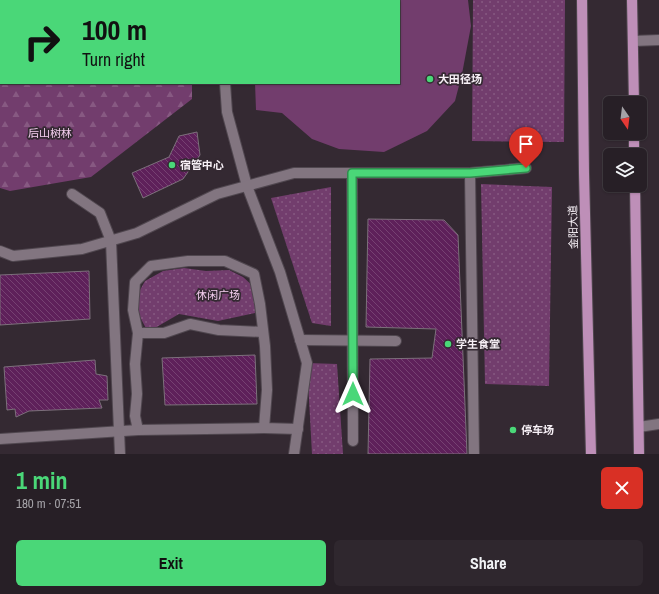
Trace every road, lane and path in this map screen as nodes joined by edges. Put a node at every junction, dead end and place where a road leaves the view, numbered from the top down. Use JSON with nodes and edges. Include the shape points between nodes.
{"nodes":[{"id":1,"x":582,"y":0,"type":"edge"},
{"id":2,"x":632,"y":0,"type":"edge"},
{"id":3,"x":659,"y":40,"type":"edge"},
{"id":4,"x":633,"y":41,"type":"junction"},
{"id":5,"x":226,"y":84,"type":"edge"},
{"id":6,"x":634,"y":96,"type":"edge"},
{"id":7,"x":526,"y":168,"type":"dead end"},
{"id":8,"x":352,"y":173,"type":"junction"},
{"id":9,"x":470,"y":173,"type":"junction"},
{"id":10,"x":247,"y":186,"type":"junction"},
{"id":11,"x":635,"y":192,"type":"edge"},
{"id":12,"x":72,"y":194,"type":"dead end"},
{"id":13,"x":111,"y":241,"type":"junction"},
{"id":14,"x":0,"y":251,"type":"edge"},
{"id":15,"x":263,"y":332,"type":"junction"},
{"id":16,"x":138,"y":333,"type":"junction"},
{"id":17,"x":300,"y":340,"type":"junction"},
{"id":18,"x":396,"y":341,"type":"dead end"},
{"id":19,"x":659,"y":424,"type":"edge"},
{"id":20,"x":639,"y":427,"type":"junction"},
{"id":21,"x":264,"y":428,"type":"junction"},
{"id":22,"x":138,"y":430,"type":"junction"},
{"id":23,"x":298,"y":430,"type":"junction"},
{"id":24,"x":119,"y":432,"type":"junction"},
{"id":25,"x":0,"y":439,"type":"edge"},
{"id":26,"x":353,"y":441,"type":"dead end"},
{"id":27,"x":120,"y":454,"type":"edge"},
{"id":28,"x":294,"y":454,"type":"edge"},
{"id":29,"x":474,"y":454,"type":"edge"},
{"id":30,"x":591,"y":454,"type":"edge"},
{"id":31,"x":639,"y":454,"type":"edge"}],
"edges":[{"from":1,"to":30,"type":"main road","name":"金阳大道"},
{"from":2,"to":4,"type":"main road"},
{"from":3,"to":4,"type":"street"},
{"from":4,"to":6,"type":"main road"},
{"from":5,"to":10,"type":"street","via":[[227,112]]},
{"from":7,"to":9,"type":"street"},
{"from":8,"to":9,"type":"street"},
{"from":8,"to":10,"type":"street","via":[[294,173]]},
{"from":8,"to":26,"type":"street"},
{"from":9,"to":29,"type":"street"},
{"from":10,"to":13,"type":"street","via":[[217,194],[137,233]]},
{"from":10,"to":17,"type":"street","via":[[280,272]]},
{"from":11,"to":20,"type":"main road"},
{"from":12,"to":13,"type":"street","via":[[100,213]]},
{"from":13,"to":14,"type":"street","via":[[82,249],[13,256]]},
{"from":13,"to":24,"type":"street"},
{"from":15,"to":16,"type":"street","via":[[219,330],[190,324],[164,333]]},
{"from":15,"to":16,"type":"street","via":[[254,274],[225,261],[188,261],[150,266],[135,282],[133,310]]},
{"from":15,"to":21,"type":"street","via":[[267,390]]},
{"from":16,"to":22,"type":"street","via":[[135,364],[135,416]]},
{"from":17,"to":18,"type":"street"},
{"from":17,"to":23,"type":"street","via":[[307,363]]},
{"from":19,"to":20,"type":"street"},
{"from":20,"to":31,"type":"main road"},
{"from":21,"to":22,"type":"street"},
{"from":21,"to":23,"type":"street"},
{"from":22,"to":24,"type":"street"},
{"from":23,"to":28,"type":"street"},
{"from":24,"to":25,"type":"street"},
{"from":24,"to":27,"type":"street"}]}
